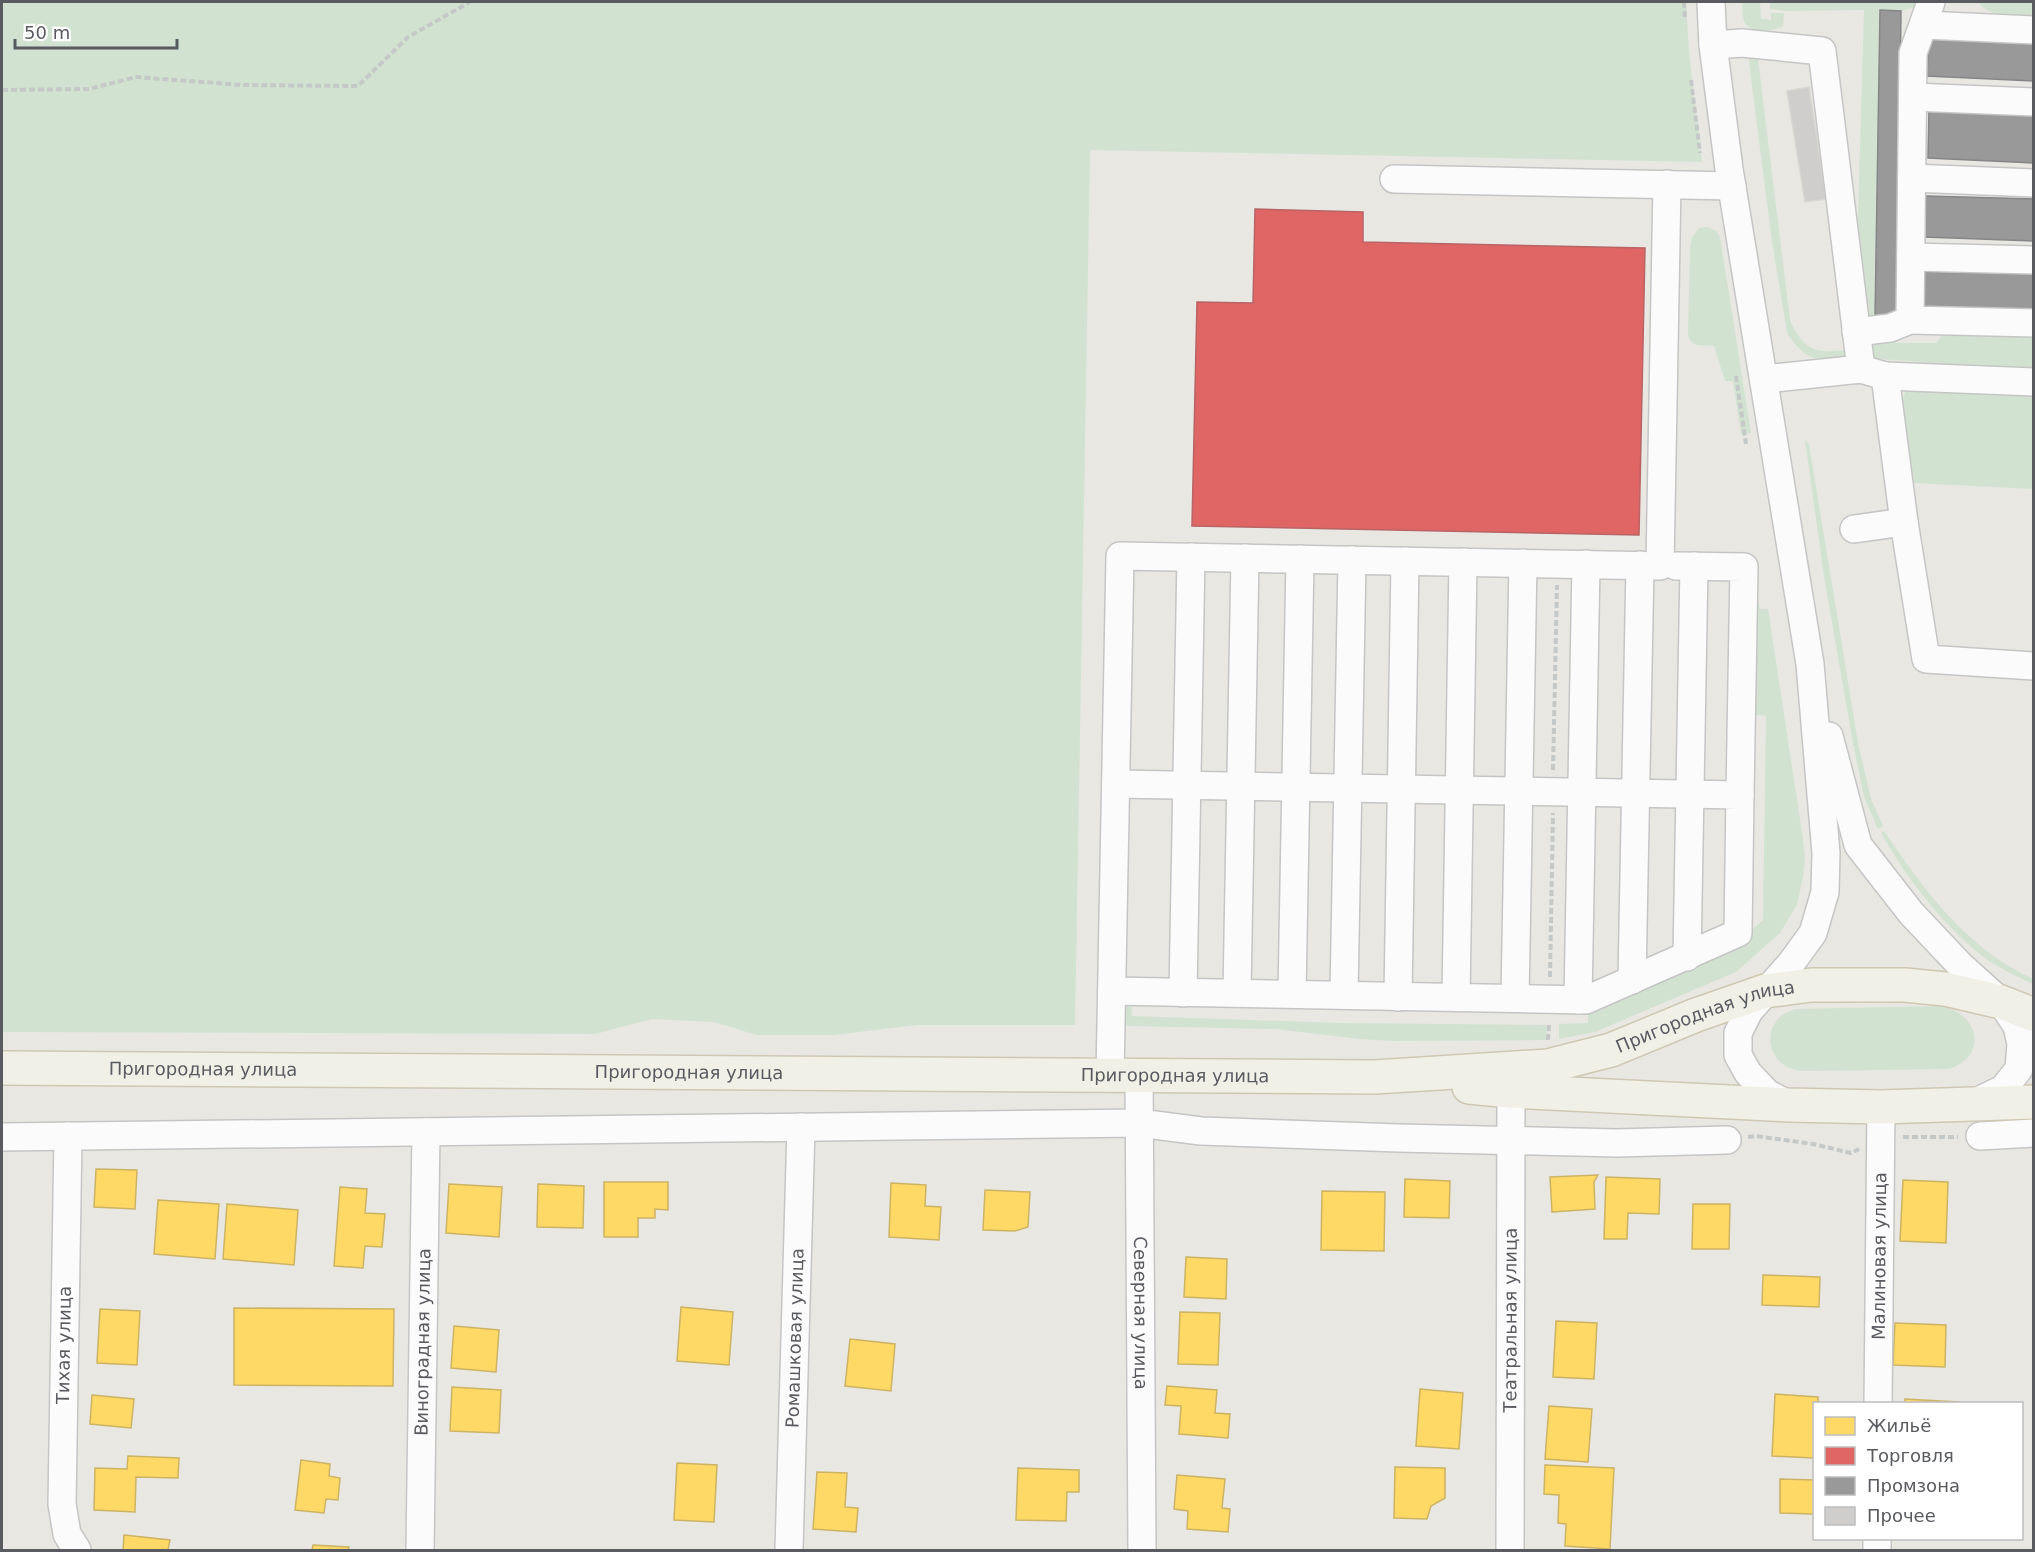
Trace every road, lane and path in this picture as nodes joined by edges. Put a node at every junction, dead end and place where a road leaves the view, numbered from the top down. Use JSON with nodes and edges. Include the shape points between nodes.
{"nodes":[{"id":1,"x":470,"y":2,"type":"edge"},
{"id":2,"x":1711,"y":2,"type":"edge"},
{"id":3,"x":1928,"y":13,"type":"edge"},
{"id":4,"x":2034,"y":30,"type":"edge"},
{"id":5,"x":1713,"y":45,"type":"junction"},
{"id":6,"x":2,"y":90,"type":"edge"},
{"id":7,"x":1913,"y":97,"type":"junction"},
{"id":8,"x":2034,"y":102,"type":"edge"},
{"id":9,"x":1912,"y":178,"type":"junction"},
{"id":10,"x":1394,"y":179,"type":"dead end"},
{"id":11,"x":2034,"y":183,"type":"edge"},
{"id":12,"x":1667,"y":184,"type":"junction"},
{"id":13,"x":1732,"y":186,"type":"junction"},
{"id":14,"x":1911,"y":257,"type":"junction"},
{"id":15,"x":2034,"y":260,"type":"edge"},
{"id":16,"x":1910,"y":320,"type":"junction"},
{"id":17,"x":2034,"y":323,"type":"edge"},
{"id":18,"x":1856,"y":332,"type":"junction"},
{"id":19,"x":1874,"y":373,"type":"junction"},
{"id":20,"x":1764,"y":379,"type":"junction"},
{"id":21,"x":2034,"y":382,"type":"edge"},
{"id":22,"x":1904,"y":522,"type":"junction"},
{"id":23,"x":1854,"y":530,"type":"dead end"},
{"id":24,"x":1191,"y":557,"type":"junction"},
{"id":25,"x":1245,"y":558,"type":"junction"},
{"id":26,"x":1300,"y":559,"type":"junction"},
{"id":27,"x":1352,"y":560,"type":"junction"},
{"id":28,"x":1405,"y":561,"type":"junction"},
{"id":29,"x":1463,"y":562,"type":"junction"},
{"id":30,"x":1523,"y":563,"type":"junction"},
{"id":31,"x":1557,"y":564,"type":"junction"},
{"id":32,"x":1586,"y":564,"type":"junction"},
{"id":33,"x":1650,"y":565,"type":"junction"},
{"id":34,"x":1694,"y":566,"type":"junction"},
{"id":35,"x":1810,"y":664,"type":"junction"},
{"id":36,"x":2034,"y":666,"type":"edge"},
{"id":37,"x":1116,"y":784,"type":"junction"},
{"id":38,"x":1187,"y":784,"type":"junction"},
{"id":39,"x":1241,"y":786,"type":"junction"},
{"id":40,"x":1296,"y":787,"type":"junction"},
{"id":41,"x":1348,"y":788,"type":"junction"},
{"id":42,"x":1401,"y":788,"type":"junction"},
{"id":43,"x":1459,"y":789,"type":"junction"},
{"id":44,"x":1518,"y":791,"type":"junction"},
{"id":45,"x":1553,"y":791,"type":"junction"},
{"id":46,"x":1582,"y":792,"type":"junction"},
{"id":47,"x":1635,"y":793,"type":"junction"},
{"id":48,"x":1690,"y":794,"type":"junction"},
{"id":49,"x":1740,"y":795,"type":"junction"},
{"id":50,"x":1687,"y":957,"type":"junction"},
{"id":51,"x":1632,"y":980,"type":"junction"},
{"id":52,"x":1112,"y":991,"type":"junction"},
{"id":53,"x":1765,"y":991,"type":"junction"},
{"id":54,"x":1183,"y":993,"type":"junction"},
{"id":55,"x":1237,"y":993,"type":"junction"},
{"id":56,"x":1292,"y":994,"type":"junction"},
{"id":57,"x":1344,"y":995,"type":"junction"},
{"id":58,"x":1398,"y":997,"type":"junction"},
{"id":59,"x":1456,"y":998,"type":"junction"},
{"id":60,"x":1515,"y":998,"type":"junction"},
{"id":61,"x":1549,"y":999,"type":"junction"},
{"id":62,"x":1578,"y":1000,"type":"junction"},
{"id":63,"x":2001,"y":1002,"type":"junction"},
{"id":64,"x":2034,"y":1015,"type":"edge"},
{"id":65,"x":1548,"y":1066,"type":"junction"},
{"id":66,"x":2,"y":1068,"type":"edge"},
{"id":67,"x":1125,"y":1075,"type":"junction"},
{"id":68,"x":1375,"y":1077,"type":"junction"},
{"id":69,"x":1511,"y":1091,"type":"junction"},
{"id":70,"x":2034,"y":1102,"type":"edge"},
{"id":71,"x":1973,"y":1104,"type":"junction"},
{"id":72,"x":1789,"y":1105,"type":"junction"},
{"id":73,"x":1881,"y":1107,"type":"junction"},
{"id":74,"x":1139,"y":1123,"type":"junction"},
{"id":75,"x":801,"y":1127,"type":"junction"},
{"id":76,"x":426,"y":1132,"type":"junction"},
{"id":77,"x":2034,"y":1133,"type":"edge"},
{"id":78,"x":68,"y":1136,"type":"junction"},
{"id":79,"x":1980,"y":1136,"type":"joint"},
{"id":80,"x":2,"y":1137,"type":"edge"},
{"id":81,"x":1511,"y":1139,"type":"junction"},
{"id":82,"x":1727,"y":1140,"type":"joint"},
{"id":83,"x":1880,"y":1140,"type":"junction"},
{"id":84,"x":1878,"y":1402,"type":"edge"},
{"id":85,"x":77,"y":1551,"type":"edge"},
{"id":86,"x":420,"y":1551,"type":"edge"},
{"id":87,"x":789,"y":1551,"type":"edge"},
{"id":88,"x":1142,"y":1551,"type":"edge"},
{"id":89,"x":1510,"y":1551,"type":"edge"}],
"edges":[{"from":1,"to":6,"type":"path","via":[[408,37],[358,86],[242,85],[136,77],[89,88]]},
{"from":2,"to":5,"type":"street"},
{"from":3,"to":4,"type":"street"},
{"from":3,"to":7,"type":"street","via":[[1913,53]]},
{"from":5,"to":13,"type":"street"},
{"from":5,"to":18,"type":"street","via":[[1742,43],[1822,51]]},
{"from":7,"to":8,"type":"street"},
{"from":7,"to":9,"type":"street"},
{"from":9,"to":11,"type":"street"},
{"from":9,"to":14,"type":"street"},
{"from":10,"to":12,"type":"street"},
{"from":12,"to":13,"type":"street"},
{"from":12,"to":33,"type":"street"},
{"from":13,"to":20,"type":"street"},
{"from":14,"to":15,"type":"street"},
{"from":14,"to":16,"type":"street"},
{"from":16,"to":17,"type":"street"},
{"from":16,"to":18,"type":"street","via":[[1890,328]]},
{"from":18,"to":19,"type":"street"},
{"from":19,"to":20,"type":"street"},
{"from":19,"to":21,"type":"street"},
{"from":19,"to":22,"type":"street"},
{"from":20,"to":35,"type":"street"},
{"from":22,"to":23,"type":"street"},
{"from":22,"to":36,"type":"street","via":[[1926,659]]},
{"from":24,"to":25,"type":"street"},
{"from":24,"to":37,"type":"street","name":"Северная улица","via":[[1120,556]]},
{"from":24,"to":38,"type":"street"},
{"from":25,"to":26,"type":"street"},
{"from":25,"to":39,"type":"street"},
{"from":26,"to":27,"type":"street"},
{"from":26,"to":40,"type":"street"},
{"from":27,"to":28,"type":"street"},
{"from":27,"to":41,"type":"street"},
{"from":28,"to":29,"type":"street"},
{"from":28,"to":42,"type":"street"},
{"from":29,"to":30,"type":"street"},
{"from":29,"to":43,"type":"street"},
{"from":30,"to":31,"type":"street"},
{"from":30,"to":44,"type":"street"},
{"from":31,"to":32,"type":"street"},
{"from":31,"to":45,"type":"path"},
{"from":32,"to":33,"type":"street"},
{"from":32,"to":46,"type":"street"},
{"from":33,"to":34,"type":"street"},
{"from":33,"to":47,"type":"street"},
{"from":34,"to":48,"type":"street"},
{"from":34,"to":49,"type":"street","via":[[1744,567]]},
{"from":35,"to":53,"type":"street","via":[[1826,892],[1813,933]]},
{"from":35,"to":63,"type":"street","via":[[1858,845],[1911,913]]},
{"from":37,"to":38,"type":"street"},
{"from":37,"to":52,"type":"street","name":"Северная улица"},
{"from":38,"to":39,"type":"street"},
{"from":38,"to":54,"type":"street"},
{"from":39,"to":40,"type":"street"},
{"from":39,"to":55,"type":"street"},
{"from":40,"to":41,"type":"street"},
{"from":40,"to":56,"type":"street"},
{"from":41,"to":42,"type":"street"},
{"from":41,"to":57,"type":"street"},
{"from":42,"to":43,"type":"street"},
{"from":42,"to":58,"type":"street"},
{"from":43,"to":44,"type":"street"},
{"from":43,"to":59,"type":"street"},
{"from":44,"to":45,"type":"street"},
{"from":44,"to":60,"type":"street"},
{"from":45,"to":46,"type":"street"},
{"from":45,"to":61,"type":"path"},
{"from":46,"to":47,"type":"street"},
{"from":46,"to":62,"type":"street"},
{"from":47,"to":48,"type":"street"},
{"from":47,"to":51,"type":"street"},
{"from":48,"to":49,"type":"street"},
{"from":48,"to":50,"type":"street"},
{"from":49,"to":50,"type":"street","via":[[1738,933]]},
{"from":50,"to":51,"type":"street"},
{"from":51,"to":62,"type":"street"},
{"from":52,"to":54,"type":"street"},
{"from":52,"to":67,"type":"street","name":"Северная улица"},
{"from":53,"to":63,"type":"main road","name":"Пригородная улица","via":[[1811,985],[1905,985],[1945,989]]},
{"from":53,"to":65,"type":"main road","name":"Пригородная улица","via":[[1611,1050]]},
{"from":53,"to":72,"type":"street","via":[[1738,1033],[1738,1055],[1767,1093]]},
{"from":54,"to":55,"type":"street"},
{"from":55,"to":56,"type":"street"},
{"from":56,"to":57,"type":"street"},
{"from":57,"to":58,"type":"street"},
{"from":58,"to":59,"type":"street"},
{"from":59,"to":60,"type":"street"},
{"from":60,"to":61,"type":"street"},
{"from":61,"to":62,"type":"street"},
{"from":61,"to":65,"type":"path"},
{"from":63,"to":64,"type":"main road","name":"Пригородная улица"},
{"from":63,"to":71,"type":"street","via":[[2017,1026],[2021,1044],[2019,1069],[2003,1089]]},
{"from":65,"to":68,"type":"main road","name":"Пригородная улица"},
{"from":66,"to":67,"type":"main road","name":"Пригородная улица"},
{"from":67,"to":68,"type":"main road","name":"Пригородная улица"},
{"from":67,"to":74,"type":"street","name":"Северная улица"},
{"from":68,"to":69,"type":"main road","name":"Пригородная улица"},
{"from":69,"to":72,"type":"main road","name":"Пригородная улица"},
{"from":69,"to":81,"type":"street","name":"Театральная улица"},
{"from":70,"to":71,"type":"main road","name":"Пригородная улица"},
{"from":71,"to":73,"type":"main road","name":"Пригородная улица"},
{"from":72,"to":73,"type":"main road","name":"Пригородная улица"},
{"from":73,"to":83,"type":"street","name":"Малиновая улица"},
{"from":74,"to":75,"type":"street"},
{"from":74,"to":81,"type":"street","via":[[1201,1131]]},
{"from":74,"to":88,"type":"street","name":"Северная улица"},
{"from":75,"to":76,"type":"street"},
{"from":75,"to":87,"type":"street","name":"Ромашковая улица"},
{"from":76,"to":78,"type":"street"},
{"from":76,"to":86,"type":"street","name":"Виноградная улица"},
{"from":77,"to":79,"type":"street"},
{"from":78,"to":80,"type":"street"},
{"from":78,"to":85,"type":"street","name":"Тихая улица","via":[[62,1504],[67,1534]]},
{"from":79,"to":83,"type":"path"},
{"from":81,"to":82,"type":"street","via":[[1617,1143]]},
{"from":81,"to":89,"type":"street","name":"Театральная улица"},
{"from":82,"to":83,"type":"path","via":[[1756,1136],[1851,1153]]},
{"from":83,"to":84,"type":"street","name":"Малиновая улица"}]}
